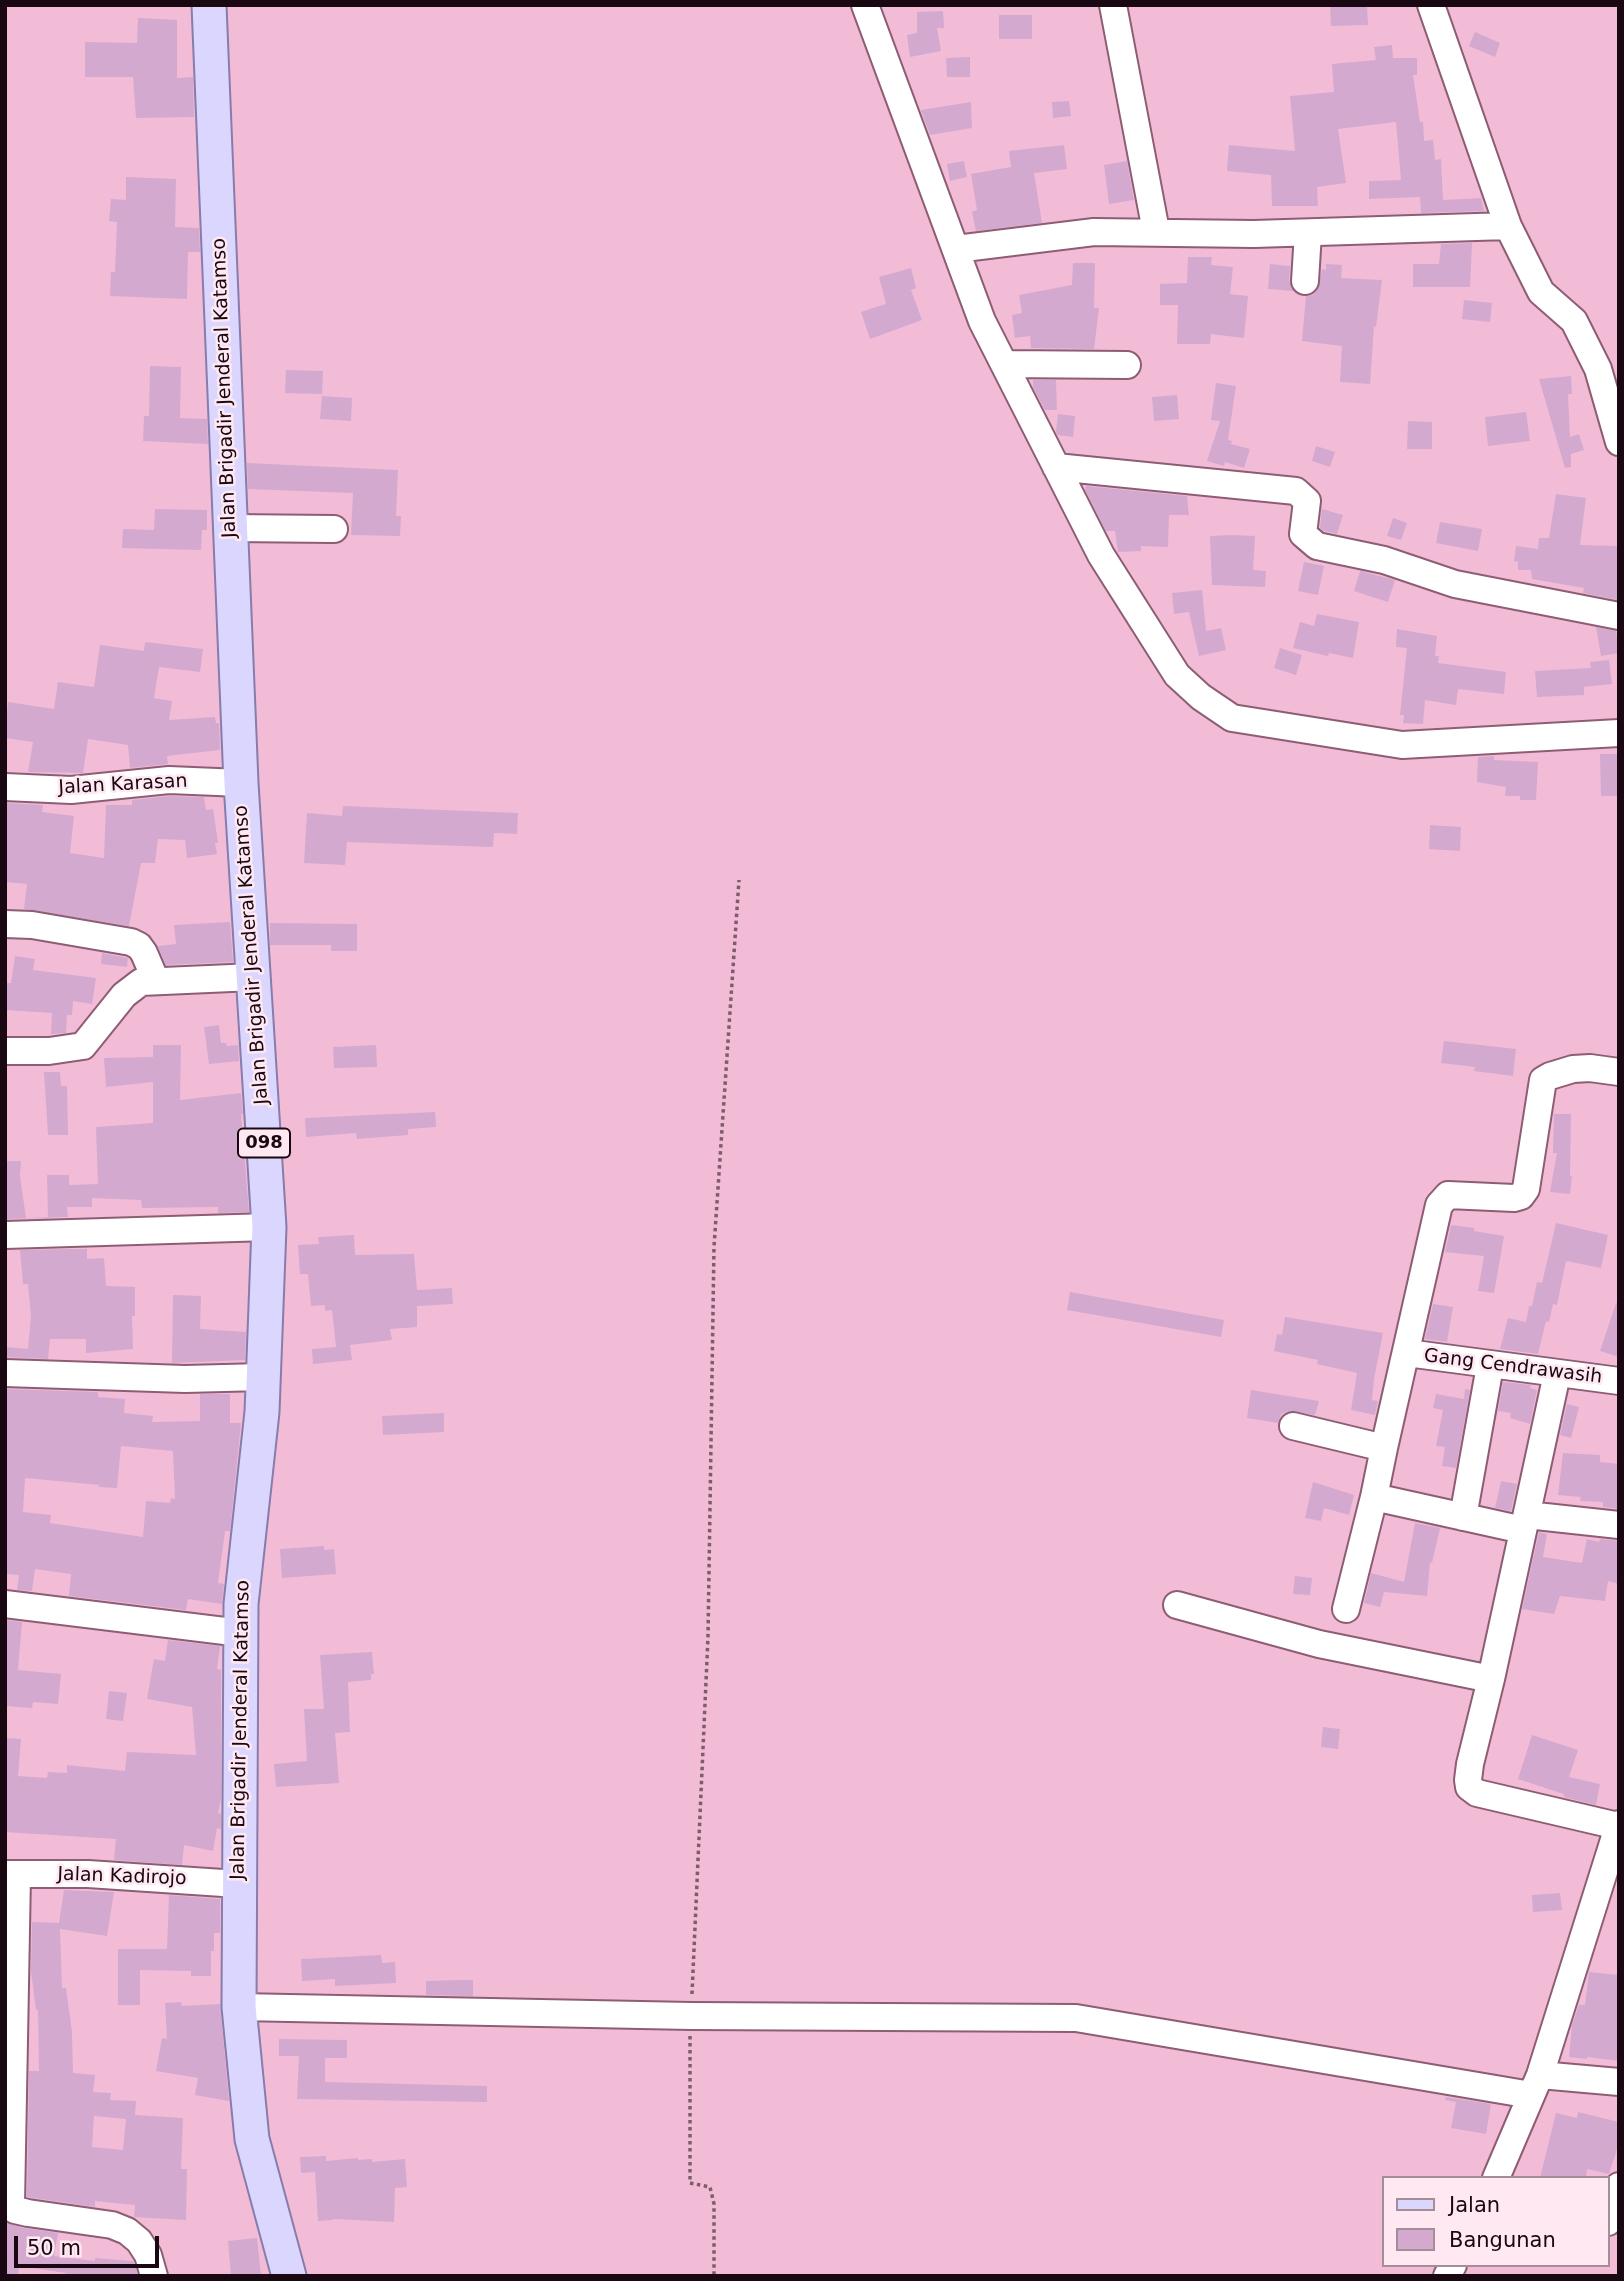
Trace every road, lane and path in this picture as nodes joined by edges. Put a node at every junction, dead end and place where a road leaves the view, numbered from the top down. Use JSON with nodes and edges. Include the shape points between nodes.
{"nodes":[{"id":1,"x":209,"y":5,"type":"edge"},
{"id":2,"x":865,"y":5,"type":"edge"},
{"id":3,"x":1113,"y":5,"type":"edge"},
{"id":4,"x":1431,"y":5,"type":"edge"},
{"id":5,"x":1508,"y":226,"type":"junction"},
{"id":6,"x":1156,"y":231,"type":"junction"},
{"id":7,"x":1308,"y":233,"type":"junction"},
{"id":8,"x":956,"y":249,"type":"junction"},
{"id":9,"x":1305,"y":281,"type":"dead end"},
{"id":10,"x":1004,"y":363,"type":"junction"},
{"id":11,"x":1127,"y":365,"type":"dead end"},
{"id":12,"x":1619,"y":442,"type":"edge"},
{"id":13,"x":1056,"y":467,"type":"junction"},
{"id":14,"x":230,"y":528,"type":"junction"},
{"id":15,"x":334,"y":529,"type":"dead end"},
{"id":16,"x":1619,"y":616,"type":"edge"},
{"id":17,"x":1619,"y":733,"type":"edge"},
{"id":18,"x":241,"y":783,"type":"junction"},
{"id":19,"x":5,"y":787,"type":"edge"},
{"id":20,"x":739,"y":880,"type":"dead end"},
{"id":21,"x":5,"y":925,"type":"edge"},
{"id":22,"x":254,"y":977,"type":"junction"},
{"id":23,"x":156,"y":981,"type":"junction"},
{"id":24,"x":5,"y":1051,"type":"edge"},
{"id":25,"x":1619,"y":1072,"type":"edge"},
{"id":26,"x":269,"y":1227,"type":"junction"},
{"id":27,"x":5,"y":1235,"type":"edge"},
{"id":28,"x":1407,"y":1353,"type":"junction"},
{"id":29,"x":1490,"y":1366,"type":"junction"},
{"id":30,"x":5,"y":1373,"type":"edge"},
{"id":31,"x":1557,"y":1374,"type":"junction"},
{"id":32,"x":263,"y":1377,"type":"junction"},
{"id":33,"x":1619,"y":1381,"type":"edge"},
{"id":34,"x":1293,"y":1426,"type":"dead end"},
{"id":35,"x":1384,"y":1448,"type":"junction"},
{"id":36,"x":1374,"y":1497,"type":"junction"},
{"id":37,"x":1463,"y":1517,"type":"junction"},
{"id":38,"x":1525,"y":1523,"type":"junction"},
{"id":39,"x":1619,"y":1525,"type":"edge"},
{"id":40,"x":5,"y":1604,"type":"edge"},
{"id":41,"x":1177,"y":1605,"type":"dead end"},
{"id":42,"x":1346,"y":1609,"type":"dead end"},
{"id":43,"x":241,"y":1633,"type":"junction"},
{"id":44,"x":1491,"y":1679,"type":"junction"},
{"id":45,"x":1618,"y":1825,"type":"edge"},
{"id":46,"x":11,"y":1875,"type":"edge"},
{"id":47,"x":238,"y":1884,"type":"junction"},
{"id":48,"x":1608,"y":1900,"type":"edge"},
{"id":49,"x":239,"y":2007,"type":"junction"},
{"id":50,"x":691,"y":2016,"type":"junction"},
{"id":51,"x":1619,"y":2082,"type":"edge"},
{"id":52,"x":1535,"y":2085,"type":"junction"},
{"id":53,"x":1497,"y":2176,"type":"edge"},
{"id":54,"x":1619,"y":2186,"type":"edge"},
{"id":55,"x":8,"y":2204,"type":"edge"},
{"id":56,"x":1610,"y":2215,"type":"edge"},
{"id":57,"x":154,"y":2276,"type":"edge"},
{"id":58,"x":289,"y":2276,"type":"edge"},
{"id":59,"x":714,"y":2276,"type":"edge"}],
"edges":[{"from":1,"to":14,"type":"main road","name":"Jalan Brigadir Jenderal Katamso","number":"098"},
{"from":2,"to":8,"type":"street"},
{"from":3,"to":6,"type":"street"},
{"from":4,"to":5,"type":"street"},
{"from":5,"to":7,"type":"street"},
{"from":5,"to":12,"type":"street","via":[[1541,292],[1574,321],[1598,369]]},
{"from":6,"to":7,"type":"street"},
{"from":6,"to":8,"type":"street","via":[[1094,232]]},
{"from":7,"to":9,"type":"street"},
{"from":8,"to":10,"type":"street","via":[[982,321]]},
{"from":10,"to":11,"type":"street"},
{"from":10,"to":13,"type":"street"},
{"from":13,"to":16,"type":"street","via":[[1296,491],[1307,502],[1303,534],[1317,547],[1384,560],[1455,584]]},
{"from":13,"to":17,"type":"street","via":[[1101,555],[1177,675],[1232,718],[1402,745]]},
{"from":14,"to":15,"type":"street"},
{"from":14,"to":18,"type":"main road","name":"Jalan Brigadir Jenderal Katamso","number":"098"},
{"from":18,"to":19,"type":"street","name":"Jalan Karasan","via":[[169,780],[72,790]]},
{"from":18,"to":22,"type":"main road","name":"Jalan Brigadir Jenderal Katamso","number":"098"},
{"from":20,"to":50,"type":"path","via":[[714,1247],[708,1637]]},
{"from":21,"to":23,"type":"street","via":[[32,925],[131,942],[144,953]]},
{"from":22,"to":23,"type":"street"},
{"from":22,"to":26,"type":"main road","name":"Jalan Brigadir Jenderal Katamso","number":"098"},
{"from":23,"to":24,"type":"street","via":[[141,982],[124,995],[83,1046]]},
{"from":25,"to":28,"type":"street","via":[[1573,1069],[1544,1078],[1526,1189],[1521,1196],[1444,1198],[1430,1240]]},
{"from":26,"to":27,"type":"street"},
{"from":26,"to":32,"type":"main road","name":"Jalan Brigadir Jenderal Katamso","number":"098"},
{"from":28,"to":29,"type":"street","name":"Gang Cendrawasih"},
{"from":28,"to":35,"type":"street"},
{"from":29,"to":31,"type":"street","name":"Gang Cendrawasih"},
{"from":29,"to":37,"type":"street"},
{"from":30,"to":32,"type":"street"},
{"from":31,"to":33,"type":"street","name":"Gang Cendrawasih"},
{"from":31,"to":38,"type":"street"},
{"from":32,"to":43,"type":"main road","name":"Jalan Brigadir Jenderal Katamso","number":"098"},
{"from":34,"to":35,"type":"street"},
{"from":35,"to":36,"type":"street"},
{"from":36,"to":37,"type":"street"},
{"from":36,"to":42,"type":"street"},
{"from":37,"to":38,"type":"street"},
{"from":38,"to":39,"type":"street"},
{"from":38,"to":44,"type":"street"},
{"from":40,"to":43,"type":"street"},
{"from":41,"to":44,"type":"street","via":[[1319,1644]]},
{"from":43,"to":47,"type":"main road","name":"Jalan Brigadir Jenderal Katamso","number":"098"},
{"from":44,"to":45,"type":"street","via":[[1470,1764],[1472,1790]]},
{"from":45,"to":48,"type":"street"},
{"from":46,"to":47,"type":"street","name":"Jalan Kadirojo","via":[[128,1875]]},
{"from":46,"to":55,"type":"street"},
{"from":47,"to":49,"type":"main road","name":"Jalan Brigadir Jenderal Katamso","number":"098"},
{"from":48,"to":52,"type":"street"},
{"from":49,"to":50,"type":"street"},
{"from":49,"to":58,"type":"main road","name":"Jalan Brigadir Jenderal Katamso","number":"098","via":[[253,2139]]},
{"from":50,"to":52,"type":"street","via":[[1076,2018]]},
{"from":50,"to":59,"type":"path","via":[[690,2183],[710,2187]]},
{"from":51,"to":52,"type":"street"},
{"from":52,"to":53,"type":"street"},
{"from":54,"to":56,"type":"street"},
{"from":55,"to":57,"type":"street","via":[[28,2213],[127,2231],[148,2255]]}]}
